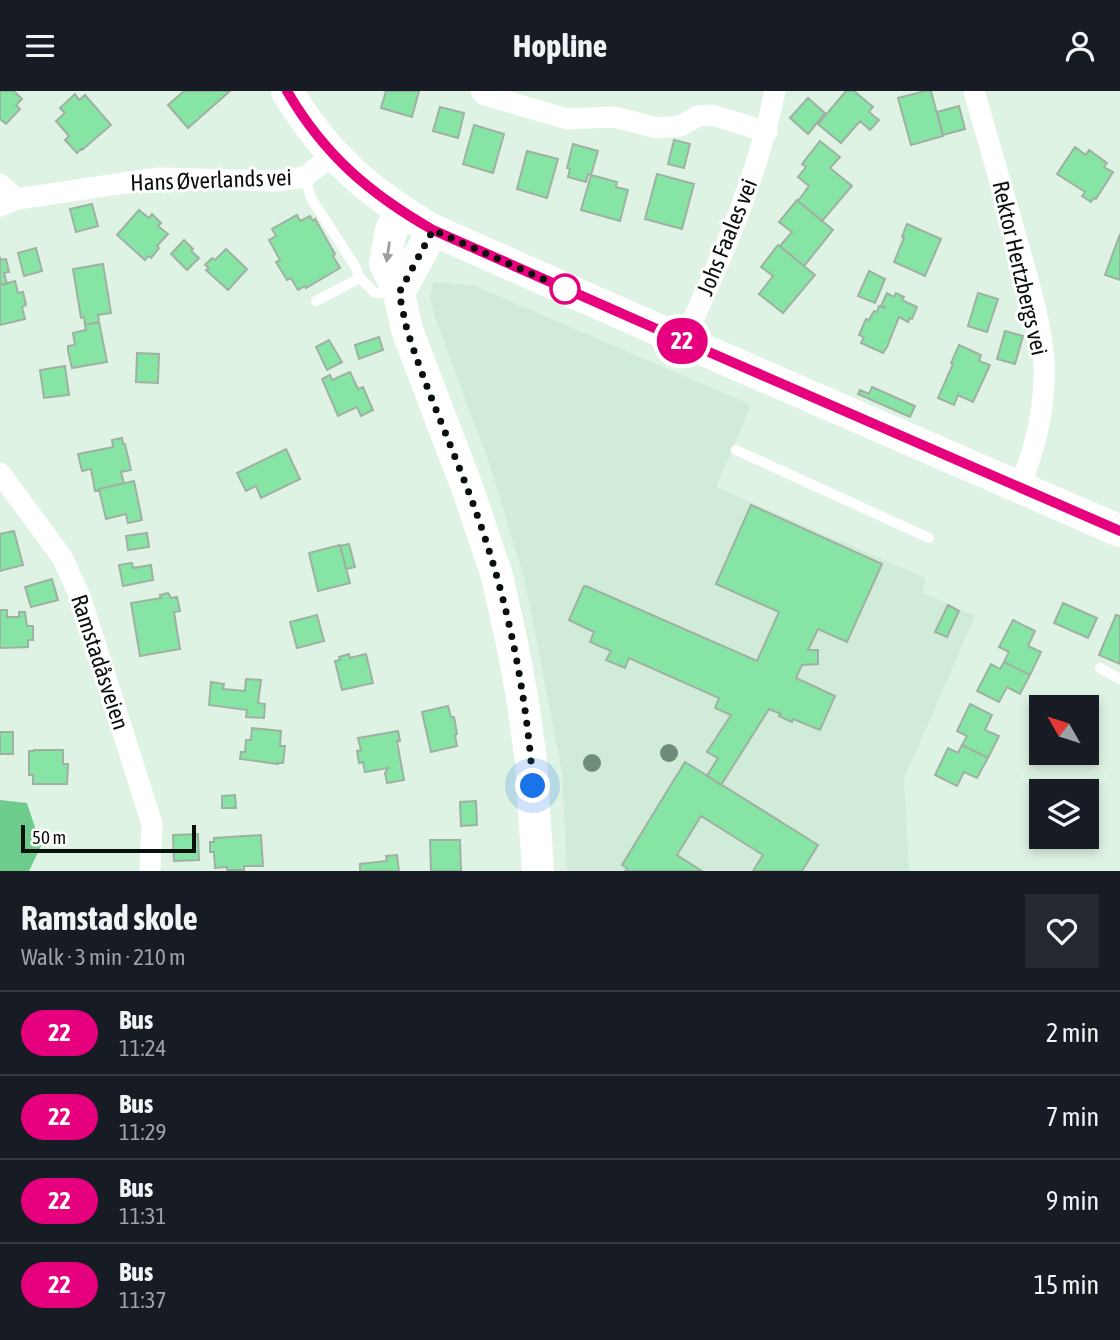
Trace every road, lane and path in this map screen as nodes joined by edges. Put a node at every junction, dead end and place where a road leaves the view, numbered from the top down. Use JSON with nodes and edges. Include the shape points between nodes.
{"nodes":[{"id":1,"x":287,"y":91,"type":"edge"},
{"id":2,"x":481,"y":91,"type":"edge"},
{"id":3,"x":775,"y":91,"type":"edge"},
{"id":4,"x":974,"y":91,"type":"edge"},
{"id":5,"x":767,"y":132,"type":"junction"},
{"id":6,"x":333,"y":154,"type":"junction"},
{"id":7,"x":304,"y":177,"type":"junction"},
{"id":8,"x":0,"y":184,"type":"edge"},
{"id":9,"x":9,"y":202,"type":"edge"},
{"id":10,"x":401,"y":211,"type":"junction"},
{"id":11,"x":433,"y":230,"type":"junction"},
{"id":12,"x":360,"y":278,"type":"junction"},
{"id":13,"x":399,"y":293,"type":"junction"},
{"id":14,"x":316,"y":301,"type":"dead end"},
{"id":15,"x":683,"y":341,"type":"junction"},
{"id":16,"x":736,"y":450,"type":"dead end"},
{"id":17,"x":0,"y":473,"type":"edge"},
{"id":18,"x":1019,"y":487,"type":"junction"},
{"id":19,"x":1120,"y":531,"type":"edge"},
{"id":20,"x":929,"y":538,"type":"dead end"},
{"id":21,"x":1100,"y":668,"type":"dead end"},
{"id":22,"x":1120,"y":679,"type":"edge"},
{"id":23,"x":150,"y":871,"type":"edge"},
{"id":24,"x":538,"y":871,"type":"edge"}],
"edges":[{"from":1,"to":6,"type":"main road"},
{"from":2,"to":5,"type":"street","via":[[567,119],[614,117],[657,128],[712,115]]},
{"from":3,"to":5,"type":"street","name":"Johs Faales vei"},
{"from":4,"to":18,"type":"street","name":"Rektor Hertzbergs vei","via":[[1039,325],[1044,363],[1041,411]]},
{"from":5,"to":15,"type":"street","name":"Johs Faales vei","via":[[740,212]]},
{"from":6,"to":7,"type":"street","name":"Hans Øverlands vei"},
{"from":6,"to":10,"type":"main road"},
{"from":7,"to":9,"type":"street","name":"Hans Øverlands vei","via":[[277,181],[159,178]]},
{"from":7,"to":12,"type":"lane","via":[[311,198]]},
{"from":8,"to":9,"type":"street"},
{"from":10,"to":11,"type":"main road"},
{"from":10,"to":13,"type":"main road","one_way":true,"via":[[391,230],[385,263]]},
{"from":11,"to":13,"type":"main road"},
{"from":11,"to":15,"type":"main road"},
{"from":12,"to":13,"type":"lane","via":[[375,293]]},
{"from":12,"to":14,"type":"lane"},
{"from":13,"to":24,"type":"main road","via":[[413,349],[497,576],[523,703]]},
{"from":15,"to":18,"type":"main road"},
{"from":16,"to":20,"type":"lane"},
{"from":17,"to":23,"type":"street","name":"Ramstadåsveien","via":[[62,557],[81,599],[152,824]]},
{"from":18,"to":19,"type":"main road"},
{"from":21,"to":22,"type":"lane"}]}
